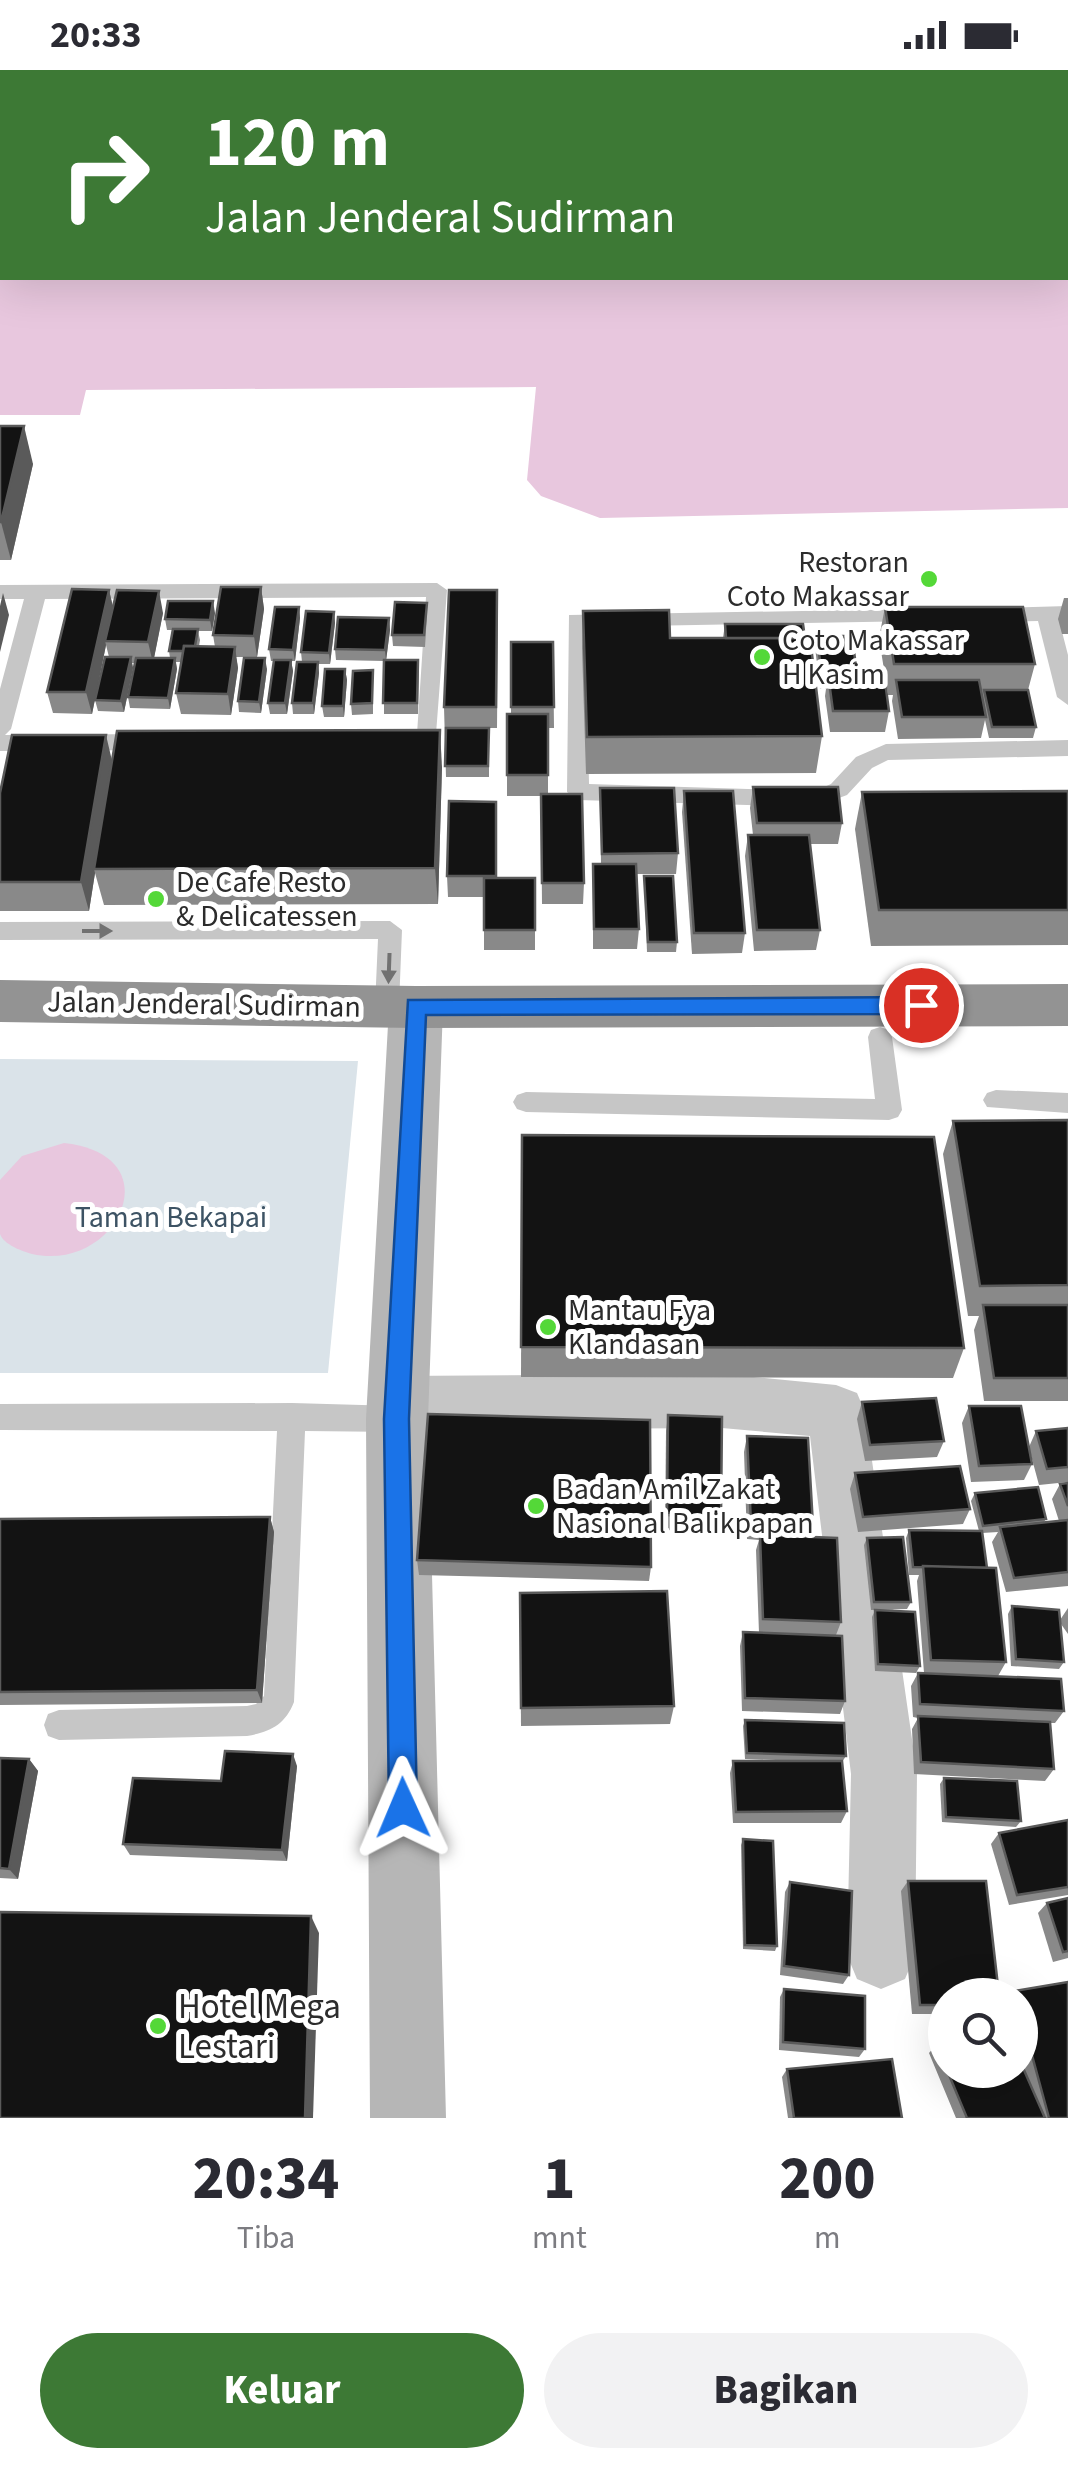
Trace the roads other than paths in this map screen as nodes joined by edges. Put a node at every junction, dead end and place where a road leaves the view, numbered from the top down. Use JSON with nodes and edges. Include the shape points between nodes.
{"nodes":[{"id":1,"x":0,"y":592,"type":"edge"},
{"id":2,"x":36,"y":593,"type":"junction"},
{"id":3,"x":1057,"y":614,"type":"edge"},
{"id":4,"x":968,"y":615,"type":"edge"},
{"id":5,"x":929,"y":616,"type":"edge"},
{"id":6,"x":1068,"y":697,"type":"edge"},
{"id":7,"x":0,"y":729,"type":"edge"},
{"id":8,"x":0,"y":742,"type":"edge"},
{"id":9,"x":175,"y":742,"type":"edge"},
{"id":10,"x":388,"y":742,"type":"edge"},
{"id":11,"x":1068,"y":748,"type":"edge"},
{"id":12,"x":0,"y":931,"type":"edge"},
{"id":13,"x":0,"y":1001,"type":"edge"},
{"id":14,"x":1068,"y":1004,"type":"edge"},
{"id":15,"x":406,"y":1017,"type":"junction"},
{"id":16,"x":0,"y":1034,"type":"edge"},
{"id":17,"x":1068,"y":1035,"type":"edge"},
{"id":18,"x":880,"y":1037,"type":"junction"},
{"id":19,"x":996,"y":1100,"type":"dead end"},
{"id":20,"x":526,"y":1102,"type":"dead end"},
{"id":21,"x":1068,"y":1102,"type":"edge"},
{"id":22,"x":397,"y":1411,"type":"junction"},
{"id":23,"x":292,"y":1416,"type":"junction"},
{"id":24,"x":0,"y":1417,"type":"edge"},
{"id":25,"x":59,"y":1725,"type":"dead end"},
{"id":26,"x":881,"y":1955,"type":"dead end"},
{"id":27,"x":408,"y":2118,"type":"edge"}],
"edges":[{"from":1,"to":2,"type":"lane"},
{"from":2,"to":7,"type":"lane"},
{"from":2,"to":10,"type":"lane","via":[[437,590],[427,742]]},
{"from":3,"to":4,"type":"lane"},
{"from":3,"to":6,"type":"lane"},
{"from":5,"to":11,"type":"lane","via":[[576,620],[578,792],[816,799],[836,795],[862,761],[886,752]]},
{"from":8,"to":9,"type":"lane"},
{"from":12,"to":15,"type":"lane","one_way":true,"via":[[390,930]]},
{"from":13,"to":15,"type":"highway","name":"Jalan Jenderal Sudirman"},
{"from":14,"to":15,"type":"highway","name":"Jalan Jenderal Sudirman"},
{"from":15,"to":16,"type":"highway","name":"Jalan Jenderal Sudirman"},
{"from":15,"to":18,"type":"highway","name":"Jalan Jenderal Sudirman"},
{"from":15,"to":22,"type":"street"},
{"from":17,"to":18,"type":"highway","name":"Jalan Jenderal Sudirman"},
{"from":18,"to":20,"type":"lane","via":[[889,1110]]},
{"from":19,"to":21,"type":"lane"},
{"from":22,"to":23,"type":"lane"},
{"from":22,"to":26,"type":"street","via":[[722,1401],[836,1412],[884,1774]]},
{"from":22,"to":27,"type":"street"},
{"from":23,"to":24,"type":"lane"},
{"from":23,"to":25,"type":"lane","via":[[279,1702],[264,1718],[247,1721]]}]}
